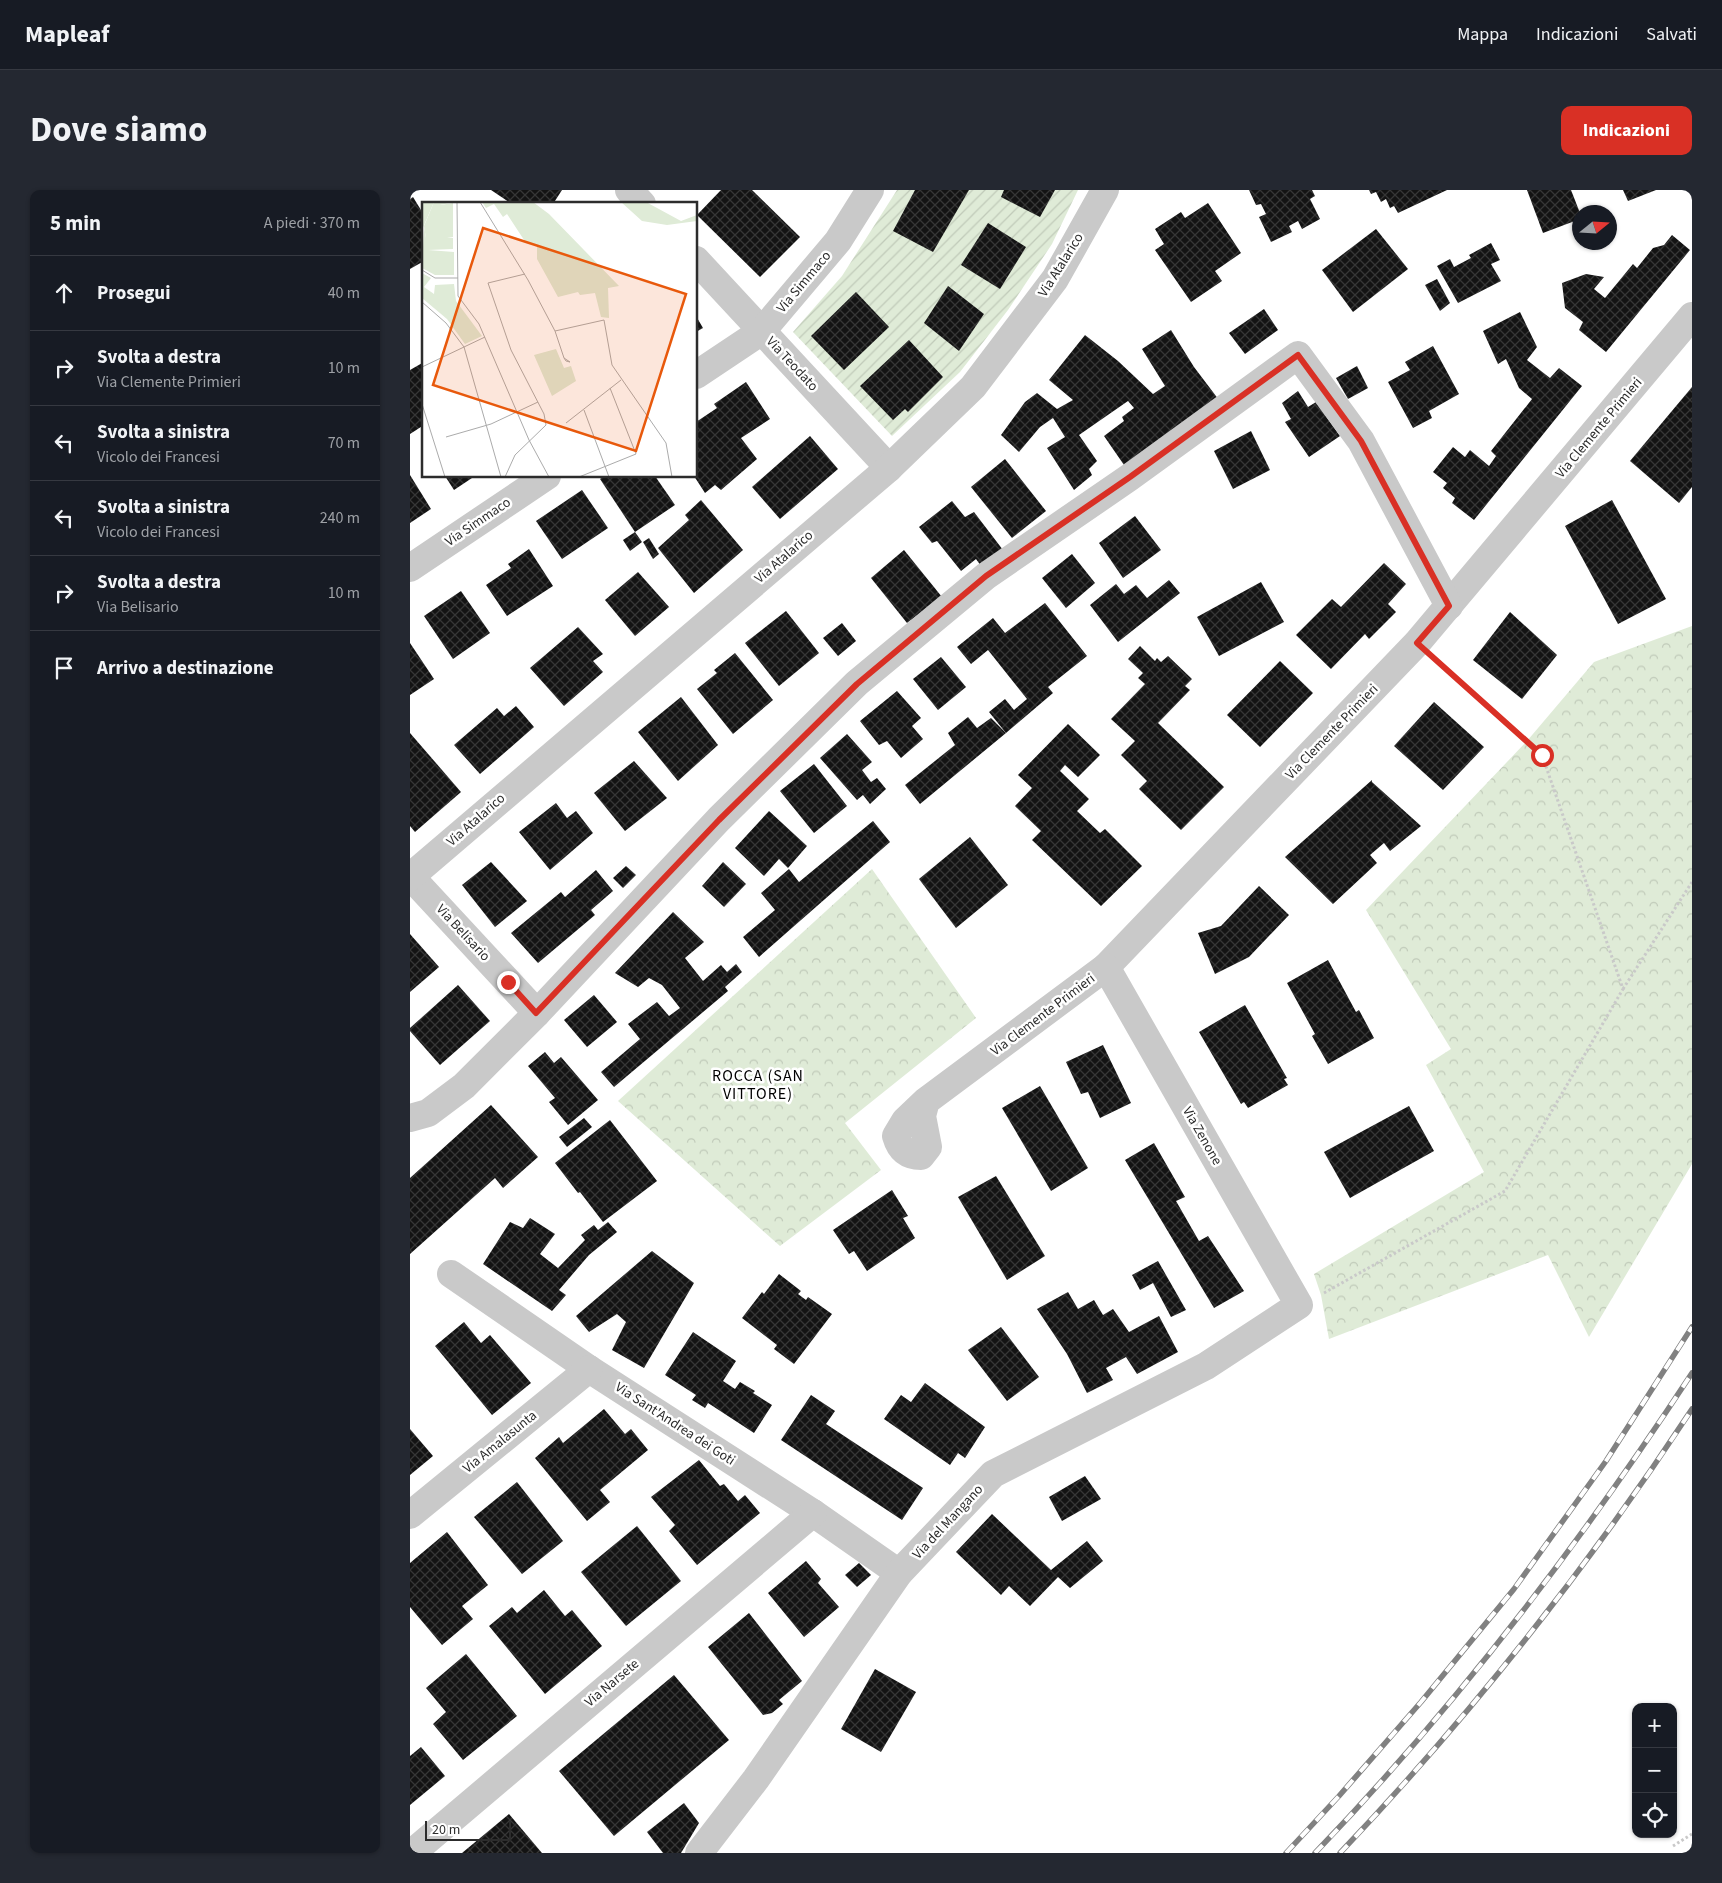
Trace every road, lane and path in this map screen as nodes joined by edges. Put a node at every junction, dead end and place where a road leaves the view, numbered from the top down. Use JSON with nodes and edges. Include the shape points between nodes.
{"nodes":[{"id":1,"x":629,"y":190,"type":"edge"},
{"id":2,"x":870,"y":190,"type":"edge"},
{"id":3,"x":1105,"y":190,"type":"edge"},
{"id":4,"x":640,"y":202,"type":"edge"},
{"id":5,"x":698,"y":262,"type":"edge"},
{"id":6,"x":1692,"y":316,"type":"edge"},
{"id":7,"x":762,"y":331,"type":"junction"},
{"id":8,"x":698,"y":374,"type":"edge"},
{"id":9,"x":889,"y":468,"type":"junction"},
{"id":10,"x":544,"y":478,"type":"edge"},
{"id":11,"x":410,"y":568,"type":"edge"},
{"id":12,"x":1449,"y":606,"type":"junction"},
{"id":13,"x":1417,"y":643,"type":"junction"},
{"id":14,"x":410,"y":877,"type":"edge"},
{"id":15,"x":1692,"y":882,"type":"edge"},
{"id":16,"x":1106,"y":967,"type":"junction"},
{"id":17,"x":1623,"y":989,"type":"junction"},
{"id":18,"x":536,"y":1013,"type":"junction"},
{"id":19,"x":926,"y":1101,"type":"dead end"},
{"id":20,"x":410,"y":1118,"type":"edge"},
{"id":21,"x":451,"y":1274,"type":"dead end"},
{"id":22,"x":1299,"y":1304,"type":"junction"},
{"id":23,"x":589,"y":1369,"type":"junction"},
{"id":24,"x":813,"y":1513,"type":"junction"},
{"id":25,"x":410,"y":1515,"type":"edge"},
{"id":26,"x":899,"y":1574,"type":"junction"},
{"id":27,"x":1692,"y":1834,"type":"edge"},
{"id":28,"x":1674,"y":1846,"type":"dead end"},
{"id":29,"x":412,"y":1853,"type":"edge"},
{"id":30,"x":699,"y":1853,"type":"edge"}],
"edges":[{"from":1,"to":4,"type":"street"},
{"from":2,"to":7,"type":"street","name":"Via Simmaco","via":[[838,242]]},
{"from":3,"to":9,"type":"street","name":"Via Atalarico","via":[[1056,278],[973,387]]},
{"from":5,"to":7,"type":"street","name":"Via Teodato"},
{"from":6,"to":12,"type":"street","name":"Via Clemente Primieri"},
{"from":7,"to":8,"type":"street","name":"Via Simmaco"},
{"from":7,"to":9,"type":"street","name":"Via Teodato"},
{"from":9,"to":14,"type":"street","name":"Via Atalarico"},
{"from":10,"to":11,"type":"street","name":"Via Simmaco"},
{"from":12,"to":13,"type":"street","name":"Via Clemente Primieri"},
{"from":12,"to":18,"type":"street","via":[[1361,441],[1298,355],[986,576],[857,684],[719,820]]},
{"from":13,"to":16,"type":"street","name":"Via Clemente Primieri"},
{"from":13,"to":17,"type":"path","via":[[1542,755]]},
{"from":14,"to":18,"type":"street","name":"Via Belisario"},
{"from":15,"to":17,"type":"path"},
{"from":16,"to":19,"type":"street","name":"Via Clemente Primieri"},
{"from":16,"to":22,"type":"street","name":"Via Zenone"},
{"from":17,"to":22,"type":"path","via":[[1505,1191],[1321,1295]]},
{"from":18,"to":20,"type":"street","via":[[464,1086],[428,1113]]},
{"from":21,"to":23,"type":"street","name":"Via Sant'Andrea dei Goti"},
{"from":22,"to":26,"type":"street","name":"Via del Mangano","via":[[1206,1366],[993,1474]]},
{"from":23,"to":24,"type":"street","name":"Via Sant'Andrea dei Goti"},
{"from":23,"to":25,"type":"street","name":"Via Amalasunta"},
{"from":24,"to":26,"type":"street","name":"Via Sant'Andrea dei Goti"},
{"from":24,"to":29,"type":"street","name":"Via Narsete"},
{"from":26,"to":30,"type":"street","name":"Via del Mangano","via":[[756,1779]]},
{"from":27,"to":28,"type":"path"}]}
